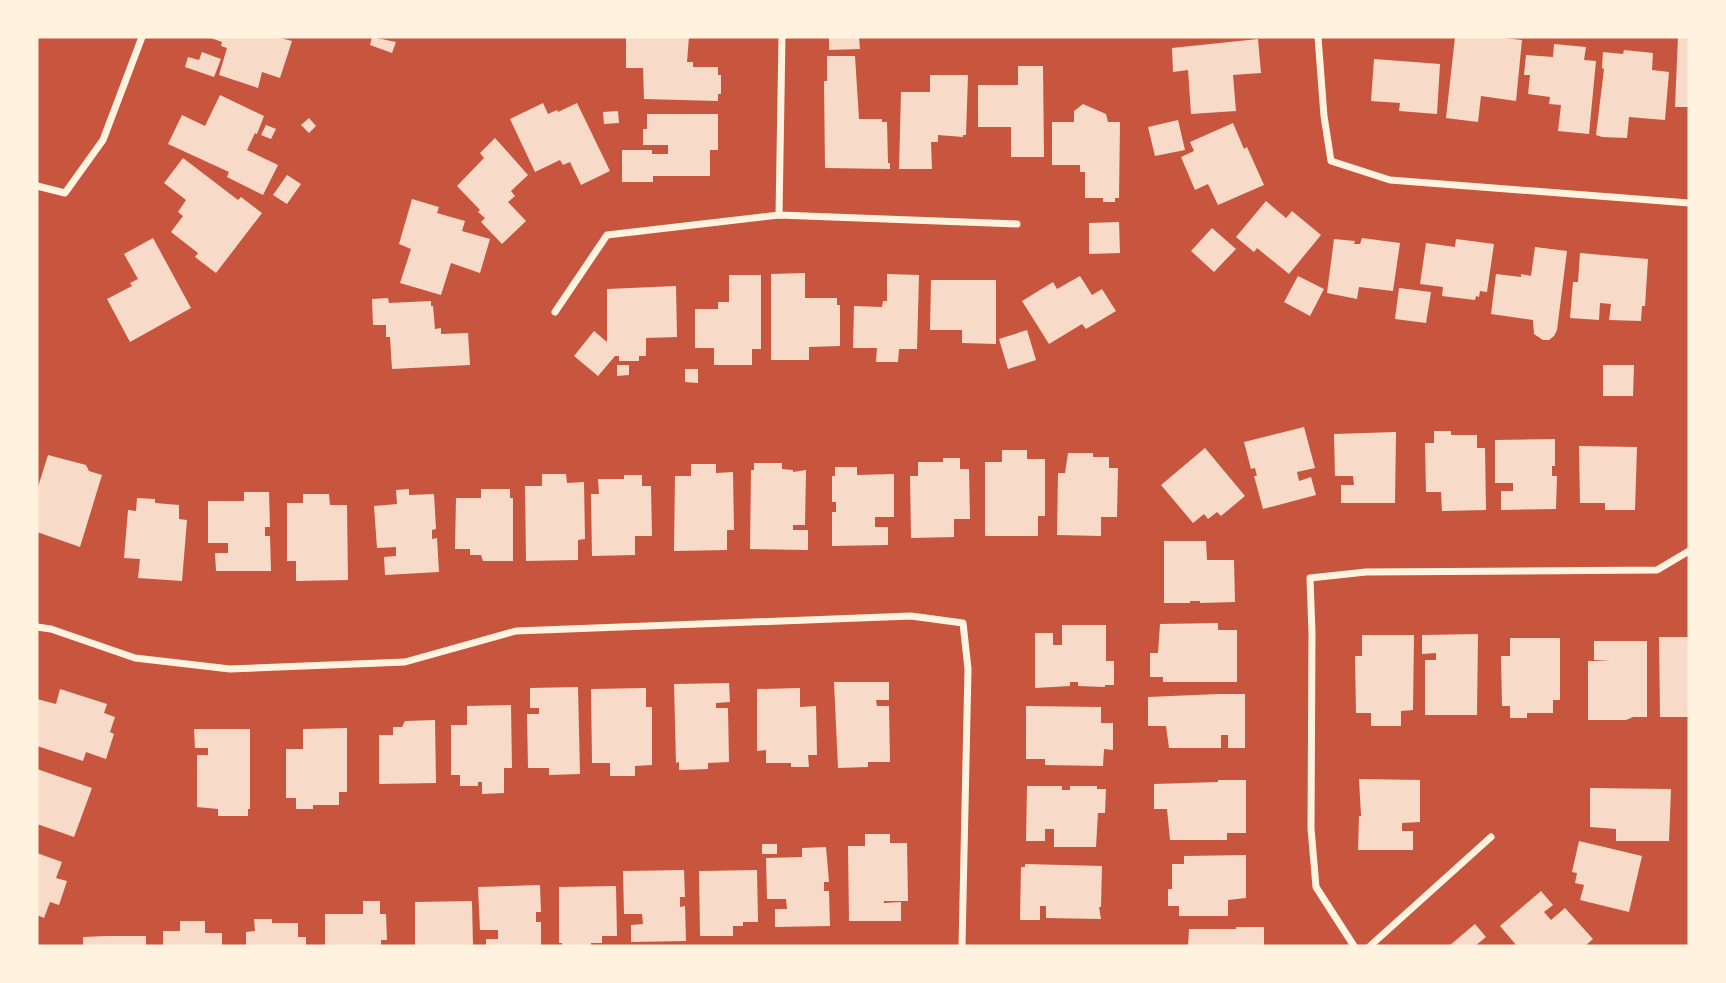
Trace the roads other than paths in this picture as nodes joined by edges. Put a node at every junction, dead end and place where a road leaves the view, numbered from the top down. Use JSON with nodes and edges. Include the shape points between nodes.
{"nodes":[{"id":1,"x":142,"y":37,"type":"edge"},
{"id":2,"x":782,"y":37,"type":"edge"},
{"id":3,"x":1318,"y":37,"type":"edge"},
{"id":4,"x":37,"y":186,"type":"edge"},
{"id":5,"x":1689,"y":203,"type":"edge"},
{"id":6,"x":779,"y":215,"type":"junction"},
{"id":7,"x":1017,"y":224,"type":"dead end"},
{"id":8,"x":555,"y":312,"type":"dead end"},
{"id":9,"x":1689,"y":551,"type":"edge"},
{"id":10,"x":37,"y":627,"type":"edge"},
{"id":11,"x":1491,"y":837,"type":"dead end"},
{"id":12,"x":962,"y":946,"type":"edge"},
{"id":13,"x":1354,"y":946,"type":"edge"},
{"id":14,"x":1370,"y":946,"type":"edge"}],
"edges":[{"from":1,"to":4,"type":"street","via":[[103,140],[65,193]]},
{"from":2,"to":6,"type":"street"},
{"from":3,"to":5,"type":"street","via":[[1331,161],[1390,180]]},
{"from":6,"to":7,"type":"street"},
{"from":6,"to":8,"type":"street","via":[[607,235]]},
{"from":9,"to":13,"type":"street","via":[[1657,570],[1366,572],[1310,578],[1315,887]]},
{"from":10,"to":12,"type":"street","via":[[135,658],[230,669],[405,662],[516,631],[911,616],[963,623],[968,669]]},
{"from":11,"to":14,"type":"street"}]}
